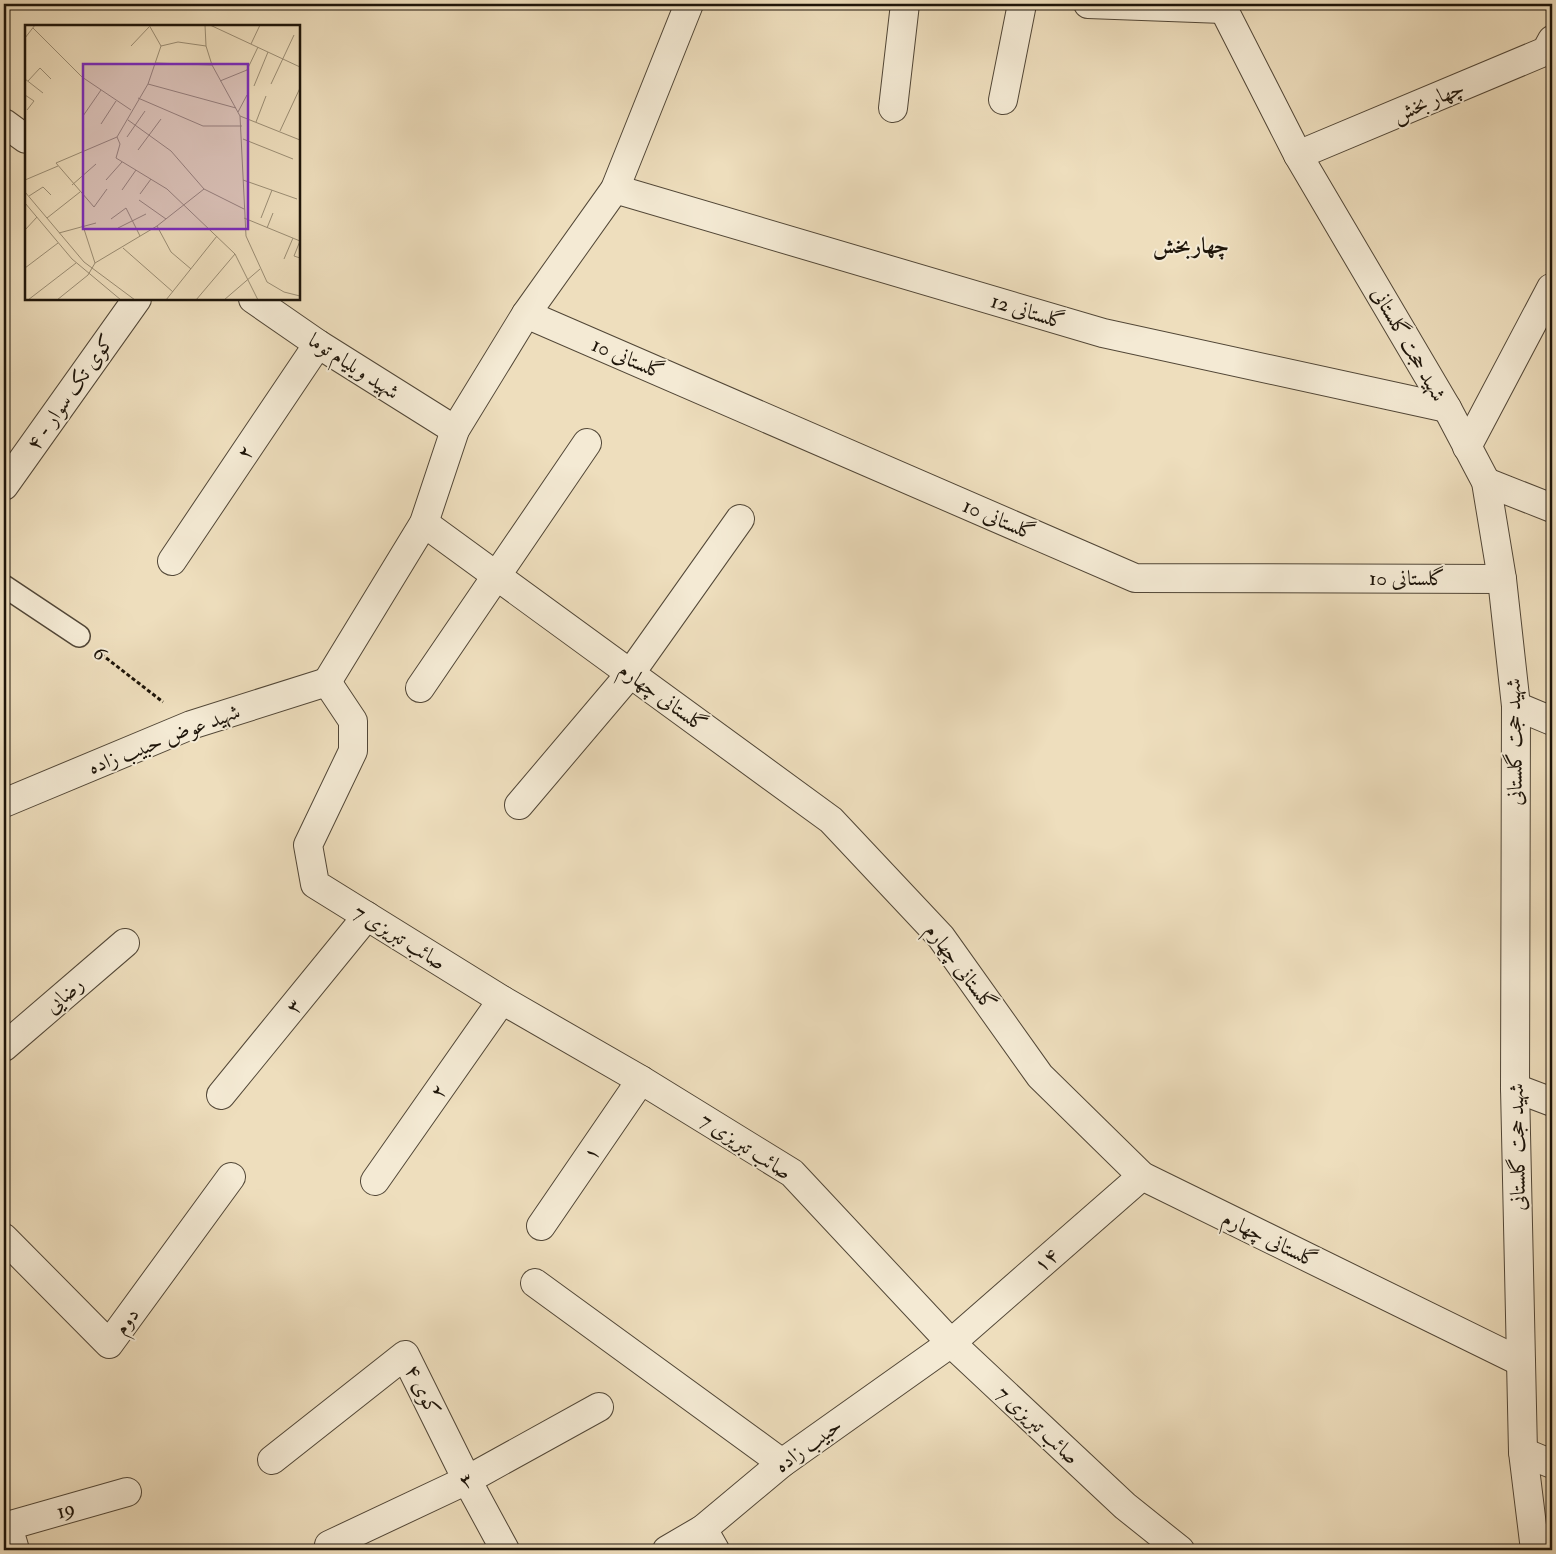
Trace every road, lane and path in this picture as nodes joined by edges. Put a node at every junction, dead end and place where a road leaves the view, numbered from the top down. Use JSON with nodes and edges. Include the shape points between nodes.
{"nodes":[{"id":1,"x":690,"y":4,"type":"edge"},
{"id":2,"x":905,"y":4,"type":"edge"},
{"id":3,"x":1022,"y":4,"type":"edge"},
{"id":4,"x":1088,"y":4,"type":"edge"},
{"id":5,"x":1222,"y":6,"type":"edge"},
{"id":6,"x":1552,"y":40,"type":"edge"},
{"id":7,"x":1003,"y":100,"type":"dead end"},
{"id":8,"x":893,"y":108,"type":"dead end"},
{"id":9,"x":4,"y":124,"type":"edge"},
{"id":10,"x":25,"y":138,"type":"edge"},
{"id":11,"x":1298,"y":154,"type":"junction"},
{"id":12,"x":615,"y":188,"type":"junction"},
{"id":13,"x":1551,"y":288,"type":"dead end"},
{"id":14,"x":136,"y":300,"type":"edge"},
{"id":15,"x":254,"y":300,"type":"edge"},
{"id":16,"x":526,"y":314,"type":"junction"},
{"id":17,"x":318,"y":344,"type":"junction"},
{"id":18,"x":1447,"y":408,"type":"junction"},
{"id":19,"x":455,"y":430,"type":"junction"},
{"id":20,"x":587,"y":443,"type":"dead end"},
{"id":21,"x":1468,"y":447,"type":"junction"},
{"id":22,"x":1486,"y":482,"type":"junction"},
{"id":23,"x":4,"y":486,"type":"edge"},
{"id":24,"x":1552,"y":508,"type":"edge"},
{"id":25,"x":740,"y":519,"type":"dead end"},
{"id":26,"x":424,"y":523,"type":"junction"},
{"id":27,"x":172,"y":561,"type":"dead end"},
{"id":28,"x":496,"y":576,"type":"junction"},
{"id":29,"x":1502,"y":579,"type":"junction"},
{"id":30,"x":4,"y":586,"type":"edge"},
{"id":31,"x":79,"y":636,"type":"joint"},
{"id":32,"x":630,"y":674,"type":"junction"},
{"id":33,"x":327,"y":682,"type":"junction"},
{"id":34,"x":420,"y":688,"type":"dead end"},
{"id":35,"x":1516,"y":706,"type":"junction"},
{"id":36,"x":1552,"y":721,"type":"edge"},
{"id":37,"x":191,"y":725,"type":"junction"},
{"id":38,"x":6,"y":798,"type":"edge"},
{"id":39,"x":520,"y":805,"type":"dead end"},
{"id":40,"x":367,"y":916,"type":"junction"},
{"id":41,"x":124,"y":943,"type":"dead end"},
{"id":42,"x":502,"y":1000,"type":"junction"},
{"id":43,"x":4,"y":1047,"type":"edge"},
{"id":44,"x":642,"y":1080,"type":"junction"},
{"id":45,"x":1515,"y":1088,"type":"junction"},
{"id":46,"x":221,"y":1095,"type":"dead end"},
{"id":47,"x":1552,"y":1102,"type":"edge"},
{"id":48,"x":1142,"y":1176,"type":"junction"},
{"id":49,"x":230,"y":1177,"type":"dead end"},
{"id":50,"x":375,"y":1181,"type":"dead end"},
{"id":51,"x":542,"y":1226,"type":"dead end"},
{"id":52,"x":4,"y":1238,"type":"edge"},
{"id":53,"x":535,"y":1283,"type":"dead end"},
{"id":54,"x":951,"y":1343,"type":"junction"},
{"id":55,"x":1521,"y":1362,"type":"junction"},
{"id":56,"x":599,"y":1407,"type":"dead end"},
{"id":57,"x":1522,"y":1452,"type":"junction"},
{"id":58,"x":272,"y":1460,"type":"dead end"},
{"id":59,"x":782,"y":1463,"type":"junction"},
{"id":60,"x":1552,"y":1464,"type":"edge"},
{"id":61,"x":467,"y":1480,"type":"junction"},
{"id":62,"x":127,"y":1492,"type":"dead end"},
{"id":63,"x":9,"y":1535,"type":"edge"},
{"id":64,"x":709,"y":1540,"type":"edge"},
{"id":65,"x":329,"y":1545,"type":"dead end"},
{"id":66,"x":505,"y":1550,"type":"edge"},
{"id":67,"x":667,"y":1550,"type":"edge"},
{"id":68,"x":1180,"y":1550,"type":"edge"},
{"id":69,"x":1535,"y":1550,"type":"edge"}],
"edges":[{"from":1,"to":12,"type":"street"},
{"from":2,"to":8,"type":"street"},
{"from":3,"to":7,"type":"street"},
{"from":4,"to":5,"type":"street"},
{"from":5,"to":11,"type":"street","name":"شهید حجت گلستانی"},
{"from":6,"to":11,"type":"street","name":"چهار بخش","via":[[1546,51]]},
{"from":9,"to":10,"type":"street"},
{"from":11,"to":18,"type":"street","name":"شهید حجت گلستانی"},
{"from":12,"to":16,"type":"street"},
{"from":12,"to":18,"type":"street","name":"گلستانی 12","via":[[1103,333]]},
{"from":13,"to":21,"type":"street"},
{"from":14,"to":23,"type":"street","name":"۴ - کوی تک سوار"},
{"from":15,"to":17,"type":"street","name":"شهید ویلیام توما"},
{"from":16,"to":19,"type":"street"},
{"from":16,"to":29,"type":"street","name":"گلستانی 10","via":[[1135,578]]},
{"from":17,"to":19,"type":"street","name":"شهید ویلیام توما"},
{"from":17,"to":27,"type":"street","name":"۲"},
{"from":18,"to":21,"type":"street","name":"شهید حجت گلستانی"},
{"from":19,"to":26,"type":"street"},
{"from":20,"to":28,"type":"street"},
{"from":21,"to":22,"type":"street","name":"شهید حجت گلستانی"},
{"from":22,"to":24,"type":"street"},
{"from":22,"to":29,"type":"street","name":"شهید حجت گلستانی"},
{"from":25,"to":32,"type":"street"},
{"from":26,"to":28,"type":"street","name":"گلستانی چهارم"},
{"from":26,"to":33,"type":"street"},
{"from":28,"to":32,"type":"street","name":"گلستانی چهارم"},
{"from":28,"to":34,"type":"street"},
{"from":29,"to":35,"type":"street","name":"شهید حجت گلستانی"},
{"from":30,"to":31,"type":"lane","name":"6"},
{"from":31,"to":37,"type":"path","name":"6"},
{"from":32,"to":39,"type":"street"},
{"from":32,"to":48,"type":"street","name":"گلستانی چهارم","via":[[831,820],[941,937],[1040,1076]]},
{"from":33,"to":37,"type":"street","name":"شهید عوض حبیب زاده"},
{"from":33,"to":40,"type":"street","name":"صائب تبریزی 7","via":[[352,722],[353,751],[308,845],[315,884]]},
{"from":35,"to":36,"type":"street"},
{"from":35,"to":45,"type":"street","name":"شهید حجت گلستانی"},
{"from":37,"to":38,"type":"street","name":"شهید عوض حبیب زاده"},
{"from":40,"to":42,"type":"street","name":"صائب تبریزی 7"},
{"from":40,"to":46,"type":"street","name":"۳"},
{"from":41,"to":43,"type":"street","name":"رضایی"},
{"from":42,"to":44,"type":"street","name":"صائب تبریزی 7"},
{"from":42,"to":50,"type":"street","name":"۲"},
{"from":44,"to":51,"type":"street","name":"۱"},
{"from":44,"to":54,"type":"street","name":"صائب تبریزی 7","via":[[792,1173]]},
{"from":45,"to":47,"type":"street"},
{"from":45,"to":55,"type":"street","name":"شهید حجت گلستانی"},
{"from":48,"to":54,"type":"street","name":"۱۴"},
{"from":48,"to":55,"type":"street","name":"گلستانی چهارم"},
{"from":49,"to":52,"type":"street","name":"دوم","via":[[109,1344]]},
{"from":53,"to":59,"type":"street"},
{"from":54,"to":59,"type":"street","name":"حبیب زاده"},
{"from":54,"to":68,"type":"street","name":"صائب تبریزی 7","via":[[1125,1506]]},
{"from":55,"to":57,"type":"street","name":"شهید حجت گلستانی"},
{"from":56,"to":61,"type":"street","name":"۳"},
{"from":57,"to":60,"type":"street"},
{"from":57,"to":69,"type":"street","name":"شهید حجت گلستانی"},
{"from":58,"to":61,"type":"street","name":"کوی ۴","via":[[405,1355]]},
{"from":59,"to":64,"type":"street","name":"حبیب زاده"},
{"from":61,"to":65,"type":"street","name":"۳"},
{"from":61,"to":66,"type":"street","name":"کوی ۴"},
{"from":62,"to":63,"type":"street","name":"19"},
{"from":64,"to":67,"type":"street","name":"حبیب زاده"}]}
